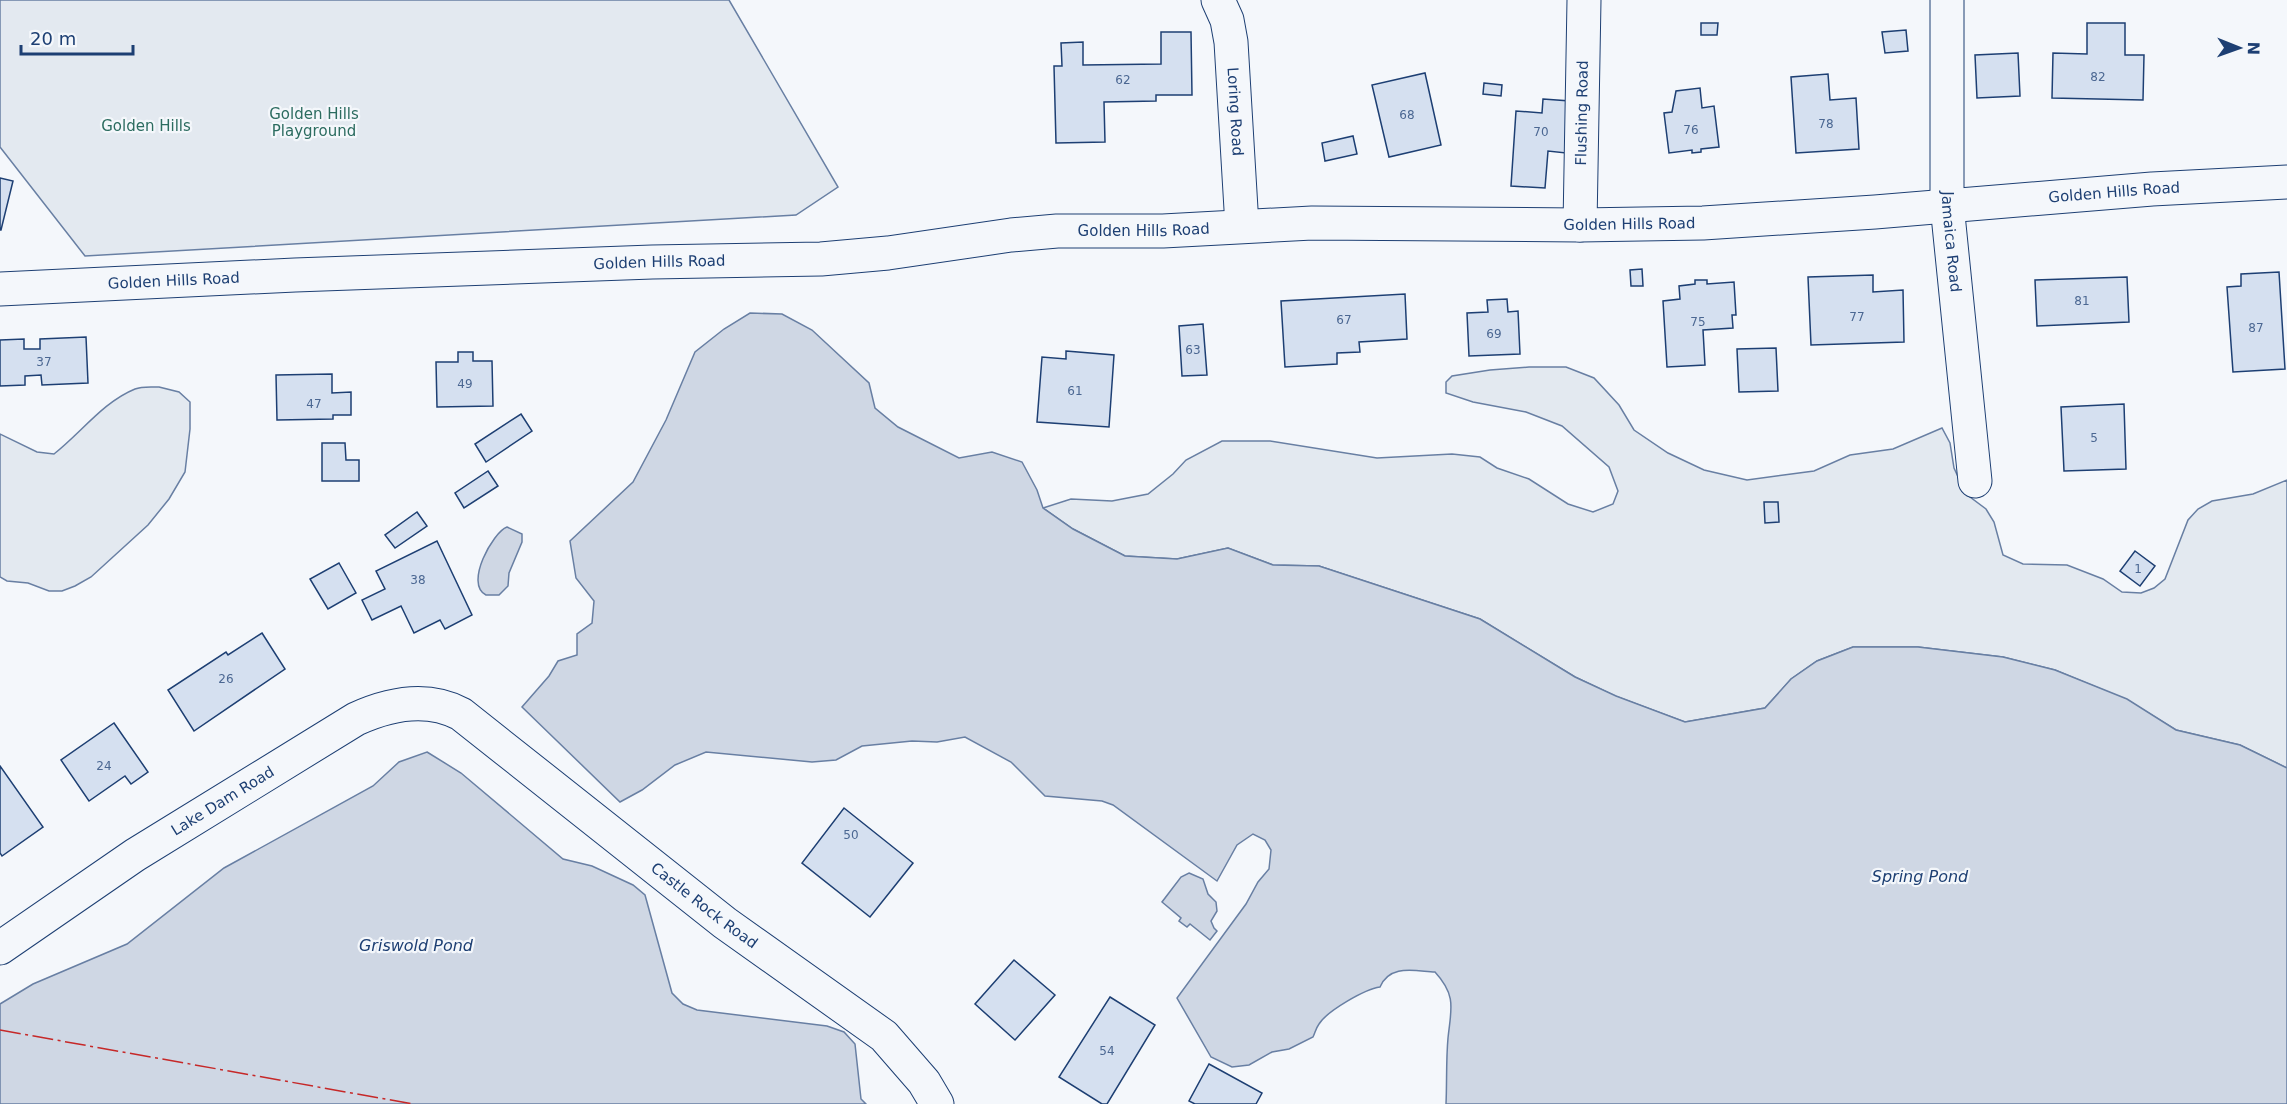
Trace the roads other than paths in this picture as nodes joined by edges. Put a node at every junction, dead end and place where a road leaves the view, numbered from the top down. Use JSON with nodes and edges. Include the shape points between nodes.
{"nodes":[{"id":1,"x":1218,"y":0,"type":"edge"},
{"id":2,"x":1584,"y":0,"type":"edge"},
{"id":3,"x":1947,"y":0,"type":"edge"},
{"id":4,"x":2287,"y":182,"type":"edge"},
{"id":5,"x":1947,"y":206,"type":"junction"},
{"id":6,"x":1580,"y":225,"type":"junction"},
{"id":7,"x":1242,"y":226,"type":"junction"},
{"id":8,"x":0,"y":290,"type":"edge"},
{"id":9,"x":1976,"y":481,"type":"dead end"},
{"id":10,"x":461,"y":714,"type":"joint"},
{"id":11,"x":0,"y":948,"type":"edge"},
{"id":12,"x":937,"y":1104,"type":"edge"}],
"edges":[{"from":1,"to":7,"type":"street","name":"Loring Road","via":[[1232,42]]},
{"from":2,"to":6,"type":"street","name":"Flushing Road"},
{"from":3,"to":5,"type":"street","name":"Jamaica Road"},
{"from":4,"to":5,"type":"street","name":"Golden Hills Road"},
{"from":5,"to":6,"type":"street","name":"Golden Hills Road","via":[[1801,218]]},
{"from":5,"to":9,"type":"street","name":"Jamaica Road"},
{"from":6,"to":7,"type":"street","name":"Golden Hills Road"},
{"from":7,"to":8,"type":"street","name":"Golden Hills Road","via":[[1057,231],[821,259],[378,272]]},
{"from":10,"to":11,"type":"street","name":"Lake Dam Road","via":[[417,703],[356,719],[135,855]]},
{"from":10,"to":12,"type":"street","name":"Castle Rock Road","via":[[725,923],[884,1036],[924,1082]]}]}
